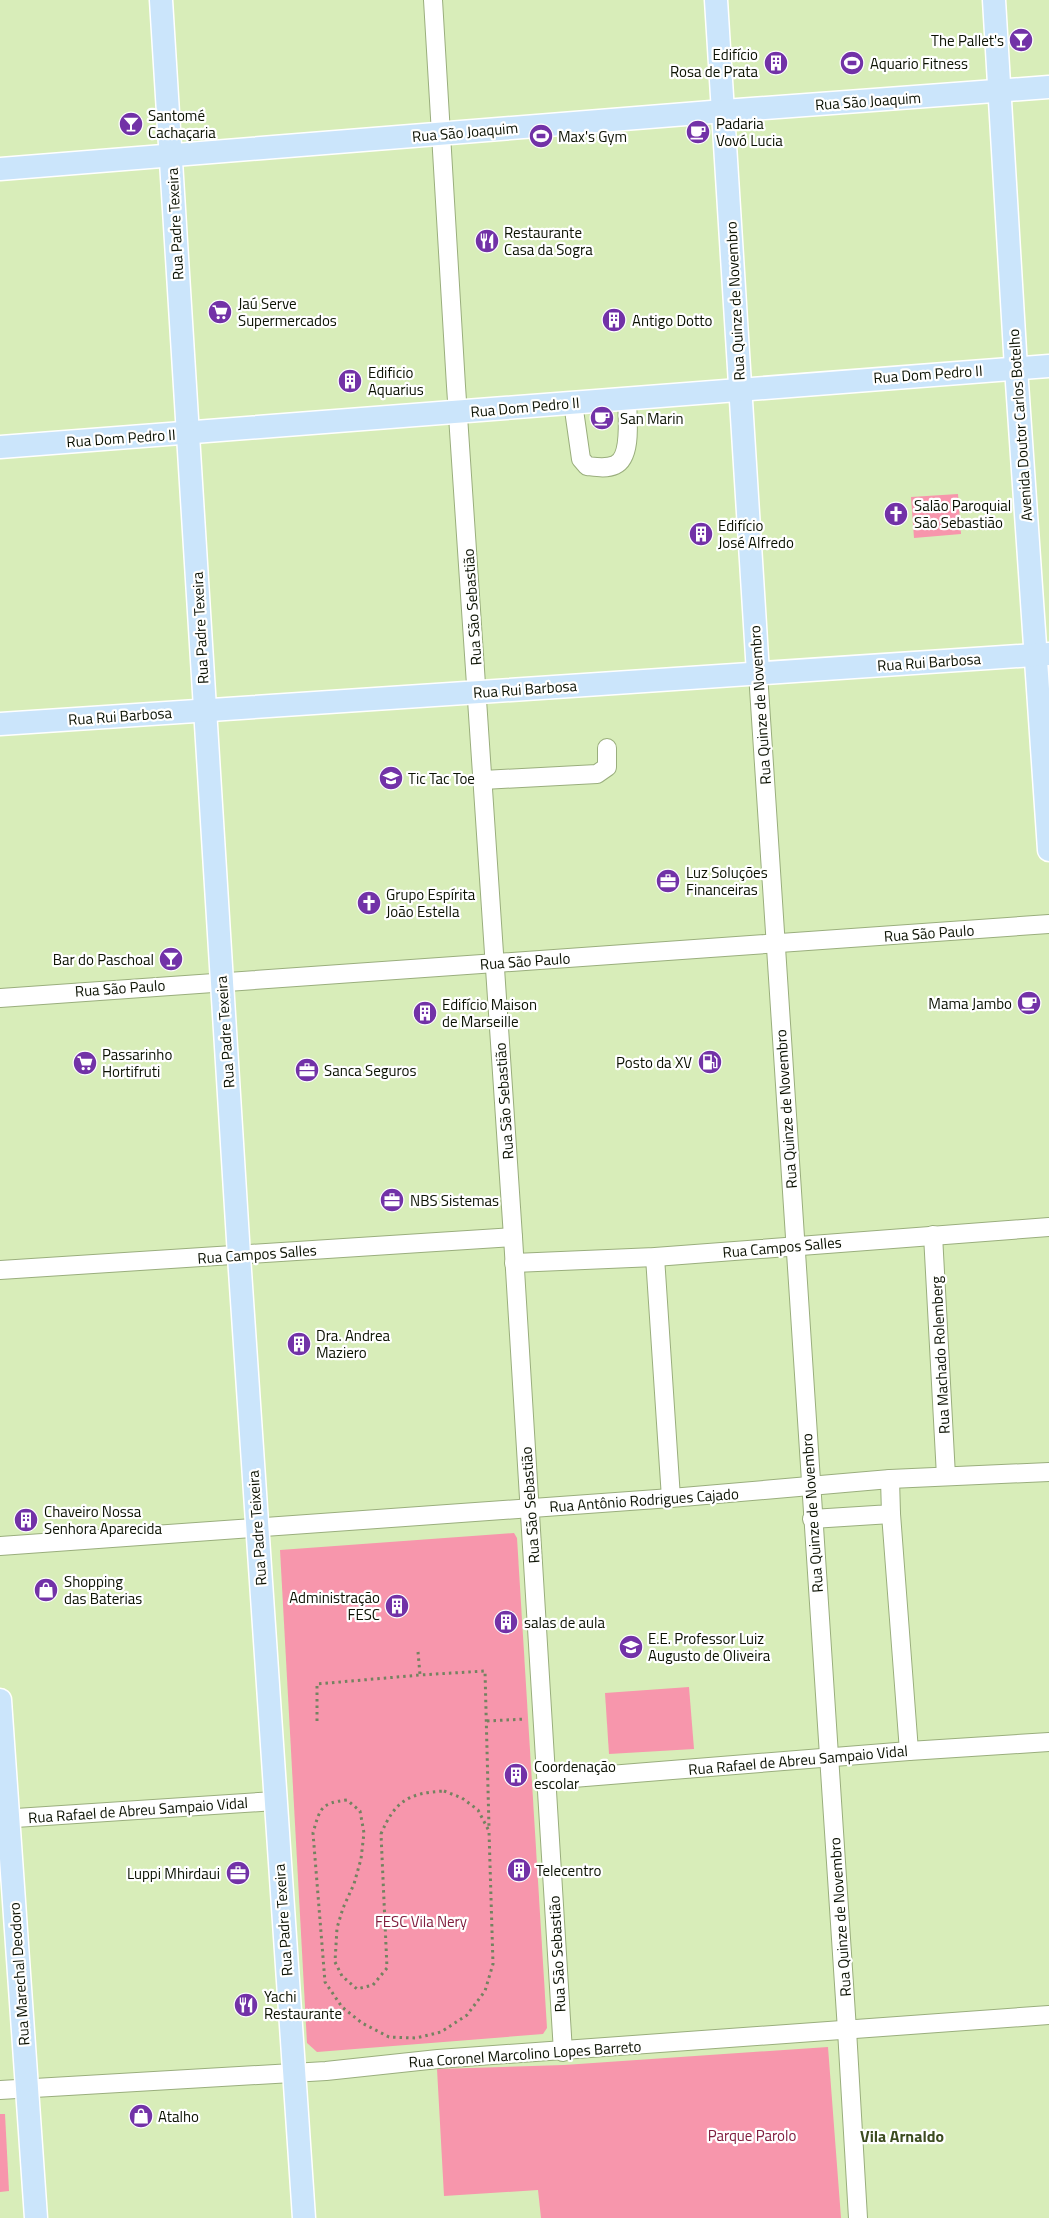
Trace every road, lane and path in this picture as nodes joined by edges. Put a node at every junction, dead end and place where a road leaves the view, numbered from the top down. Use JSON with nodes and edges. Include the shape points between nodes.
{"nodes":[{"id":1,"x":161,"y":0,"type":"edge"},
{"id":2,"x":434,"y":0,"type":"edge"},
{"id":3,"x":716,"y":0,"type":"edge"},
{"id":4,"x":994,"y":0,"type":"edge"},
{"id":5,"x":1049,"y":87,"type":"edge"},
{"id":6,"x":1001,"y":91,"type":"junction"},
{"id":7,"x":724,"y":111,"type":"junction"},
{"id":8,"x":441,"y":134,"type":"junction"},
{"id":9,"x":172,"y":154,"type":"junction"},
{"id":10,"x":0,"y":169,"type":"edge"},
{"id":11,"x":1049,"y":366,"type":"edge"},
{"id":12,"x":1016,"y":368,"type":"junction"},
{"id":13,"x":740,"y":388,"type":"junction"},
{"id":14,"x":627,"y":398,"type":"junction"},
{"id":15,"x":573,"y":403,"type":"junction"},
{"id":16,"x":459,"y":412,"type":"junction"},
{"id":17,"x":188,"y":433,"type":"junction"},
{"id":18,"x":0,"y":447,"type":"edge"},
{"id":19,"x":1043,"y":654,"type":"edge"},
{"id":20,"x":758,"y":673,"type":"junction"},
{"id":21,"x":477,"y":693,"type":"junction"},
{"id":22,"x":205,"y":710,"type":"junction"},
{"id":23,"x":0,"y":724,"type":"edge"},
{"id":24,"x":607,"y":748,"type":"dead end"},
{"id":25,"x":483,"y":780,"type":"junction"},
{"id":26,"x":1049,"y":850,"type":"edge"},
{"id":27,"x":1049,"y":924,"type":"edge"},
{"id":28,"x":776,"y":944,"type":"junction"},
{"id":29,"x":495,"y":963,"type":"junction"},
{"id":30,"x":222,"y":981,"type":"junction"},
{"id":31,"x":0,"y":998,"type":"edge"},
{"id":32,"x":1049,"y":1227,"type":"edge"},
{"id":33,"x":933,"y":1235,"type":"junction"},
{"id":34,"x":513,"y":1237,"type":"junction"},
{"id":35,"x":794,"y":1246,"type":"junction"},
{"id":36,"x":239,"y":1256,"type":"junction"},
{"id":37,"x":655,"y":1257,"type":"junction"},
{"id":38,"x":514,"y":1263,"type":"junction"},
{"id":39,"x":0,"y":1270,"type":"edge"},
{"id":40,"x":1049,"y":1472,"type":"edge"},
{"id":41,"x":946,"y":1476,"type":"junction"},
{"id":42,"x":890,"y":1479,"type":"junction"},
{"id":43,"x":810,"y":1487,"type":"junction"},
{"id":44,"x":672,"y":1498,"type":"junction"},
{"id":45,"x":530,"y":1508,"type":"junction"},
{"id":46,"x":891,"y":1514,"type":"junction"},
{"id":47,"x":812,"y":1519,"type":"junction"},
{"id":48,"x":257,"y":1528,"type":"junction"},
{"id":49,"x":0,"y":1546,"type":"edge"},
{"id":50,"x":418,"y":1652,"type":"dead end"},
{"id":51,"x":420,"y":1675,"type":"junction"},
{"id":52,"x":0,"y":1700,"type":"edge"},
{"id":53,"x":543,"y":1717,"type":"junction"},
{"id":54,"x":317,"y":1721,"type":"dead end"},
{"id":55,"x":487,"y":1722,"type":"junction"},
{"id":56,"x":1049,"y":1742,"type":"edge"},
{"id":57,"x":910,"y":1751,"type":"junction"},
{"id":58,"x":829,"y":1757,"type":"junction"},
{"id":59,"x":548,"y":1780,"type":"junction"},
{"id":60,"x":275,"y":1801,"type":"junction"},
{"id":61,"x":4,"y":1818,"type":"edge"},
{"id":62,"x":489,"y":1831,"type":"junction"},
{"id":63,"x":1049,"y":2015,"type":"edge"},
{"id":64,"x":847,"y":2030,"type":"junction"},
{"id":65,"x":563,"y":2052,"type":"junction"},
{"id":66,"x":293,"y":2072,"type":"junction"},
{"id":67,"x":27,"y":2088,"type":"junction"},
{"id":68,"x":0,"y":2090,"type":"edge"},
{"id":69,"x":36,"y":2218,"type":"edge"},
{"id":70,"x":304,"y":2218,"type":"edge"},
{"id":71,"x":858,"y":2218,"type":"edge"}],
"edges":[{"from":1,"to":9,"type":"main road","name":"Rua Padre Texeira"},
{"from":2,"to":8,"type":"street","name":"Rua São Sebastião"},
{"from":3,"to":7,"type":"main road","name":"Rua Quinze de Novembro"},
{"from":4,"to":6,"type":"main road","name":"Avenida Doutor Carlos Botelho"},
{"from":5,"to":6,"type":"main road","name":"Rua São Joaquim"},
{"from":6,"to":7,"type":"main road","name":"Rua São Joaquim"},
{"from":6,"to":12,"type":"main road","name":"Avenida Doutor Carlos Botelho"},
{"from":7,"to":8,"type":"main road","name":"Rua São Joaquim"},
{"from":7,"to":13,"type":"main road","name":"Rua Quinze de Novembro"},
{"from":8,"to":9,"type":"main road","name":"Rua São Joaquim"},
{"from":8,"to":16,"type":"street","name":"Rua São Sebastião"},
{"from":9,"to":10,"type":"main road","name":"Rua São Joaquim"},
{"from":9,"to":17,"type":"main road","name":"Rua Padre Texeira"},
{"from":11,"to":12,"type":"main road","name":"Rua Dom Pedro II"},
{"from":12,"to":13,"type":"main road","name":"Rua Dom Pedro II"},
{"from":12,"to":19,"type":"main road","name":"Avenida Doutor Carlos Botelho"},
{"from":13,"to":14,"type":"main road","name":"Rua Dom Pedro II"},
{"from":13,"to":20,"type":"main road","name":"Rua Quinze de Novembro"},
{"from":14,"to":15,"type":"main road","name":"Rua Dom Pedro II"},
{"from":14,"to":15,"type":"street","via":[[625,457],[616,465],[603,467],[587,466],[581,459]]},
{"from":15,"to":16,"type":"main road","name":"Rua Dom Pedro II"},
{"from":16,"to":17,"type":"main road","name":"Rua Dom Pedro II"},
{"from":16,"to":21,"type":"street","name":"Rua São Sebastião"},
{"from":17,"to":18,"type":"main road","name":"Rua Dom Pedro II"},
{"from":17,"to":22,"type":"main road","name":"Rua Padre Texeira"},
{"from":19,"to":20,"type":"main road","name":"Rua Rui Barbosa"},
{"from":19,"to":26,"type":"main road","name":"Avenida Doutor Carlos Botelho"},
{"from":20,"to":21,"type":"main road","name":"Rua Rui Barbosa"},
{"from":20,"to":28,"type":"street","name":"Rua Quinze de Novembro"},
{"from":21,"to":22,"type":"main road","name":"Rua Rui Barbosa"},
{"from":21,"to":25,"type":"street","name":"Rua São Sebastião"},
{"from":22,"to":23,"type":"main road","name":"Rua Rui Barbosa"},
{"from":22,"to":30,"type":"main road","name":"Rua Padre Texeira"},
{"from":24,"to":25,"type":"street","via":[[606,767],[597,774]]},
{"from":25,"to":29,"type":"street","name":"Rua São Sebastião"},
{"from":27,"to":28,"type":"street","name":"Rua São Paulo"},
{"from":28,"to":29,"type":"street","name":"Rua São Paulo"},
{"from":28,"to":35,"type":"street","name":"Rua Quinze de Novembro"},
{"from":29,"to":30,"type":"street","name":"Rua São Paulo"},
{"from":29,"to":34,"type":"street","name":"Rua São Sebastião"},
{"from":30,"to":31,"type":"street","name":"Rua São Paulo"},
{"from":30,"to":36,"type":"main road","name":"Rua Padre Texeira"},
{"from":32,"to":33,"type":"street","name":"Rua Campos Salles"},
{"from":33,"to":35,"type":"street","name":"Rua Campos Salles"},
{"from":33,"to":41,"type":"street","name":"Rua Machado Rolemberg"},
{"from":34,"to":36,"type":"street","name":"Rua Campos Salles"},
{"from":34,"to":38,"type":"street","name":"Rua São Sebastião"},
{"from":35,"to":37,"type":"street","name":"Rua Campos Salles"},
{"from":35,"to":43,"type":"street","name":"Rua Quinze de Novembro"},
{"from":36,"to":39,"type":"street","name":"Rua Campos Salles"},
{"from":36,"to":48,"type":"main road","name":"Rua Padre Teixeira"},
{"from":37,"to":38,"type":"street","name":"Rua Campos Salles"},
{"from":37,"to":44,"type":"street"},
{"from":38,"to":45,"type":"street","name":"Rua São Sebastião"},
{"from":40,"to":41,"type":"street","name":"Rua Antônio Rodrigues Cajado"},
{"from":41,"to":42,"type":"street","name":"Rua Antônio Rodrigues Cajado"},
{"from":42,"to":43,"type":"street","name":"Rua Antônio Rodrigues Cajado"},
{"from":42,"to":46,"type":"street"},
{"from":43,"to":44,"type":"street","name":"Rua Antônio Rodrigues Cajado"},
{"from":43,"to":47,"type":"street","name":"Rua Quinze de Novembro"},
{"from":44,"to":45,"type":"street","name":"Rua Antônio Rodrigues Cajado"},
{"from":45,"to":48,"type":"street","name":"Rua Antônio Rodrigues Cajado"},
{"from":45,"to":53,"type":"street","name":"Rua São Sebastião"},
{"from":46,"to":47,"type":"street"},
{"from":46,"to":57,"type":"street"},
{"from":47,"to":58,"type":"street","name":"Rua Quinze de Novembro"},
{"from":48,"to":49,"type":"street","name":"Rua Antônio Rodrigues Cajado"},
{"from":48,"to":60,"type":"main road","name":"Rua Padre Teixeira"},
{"from":50,"to":51,"type":"path"},
{"from":51,"to":54,"type":"path","via":[[317,1684]]},
{"from":51,"to":55,"type":"path","via":[[485,1670]]},
{"from":52,"to":61,"type":"main road","name":"Rua Marechal Deodoro"},
{"from":53,"to":55,"type":"path"},
{"from":53,"to":59,"type":"street","name":"Rua São Sebastião"},
{"from":55,"to":62,"type":"path"},
{"from":56,"to":57,"type":"street","name":"Rua Rafael de Abreu Sampaio Vidal"},
{"from":57,"to":58,"type":"street","name":"Rua Rafael de Abreu Sampaio Vidal"},
{"from":58,"to":59,"type":"street","name":"Rua Rafael de Abreu Sampaio Vidal"},
{"from":58,"to":64,"type":"street","name":"Rua Quinze de Novembro"},
{"from":59,"to":65,"type":"street","name":"Rua São Sebastião"},
{"from":60,"to":61,"type":"street","name":"Rua Rafael de Abreu Sampaio Vidal"},
{"from":60,"to":66,"type":"main road","name":"Rua Padre Texeira"},
{"from":61,"to":67,"type":"main road","name":"Rua Marechal Deodoro"},
{"from":62,"to":62,"type":"path","via":[[493,1964],[485,1991],[467,2015],[442,2032],[416,2038],[389,2037],[362,2023],[342,2007],[325,1982],[314,1833],[319,1813],[330,1802],[347,1800],[360,1811],[364,1833],[361,1859],[337,1928],[335,1962],[342,1976],[357,1989],[374,1985],[387,1968],[380,1834],[388,1816],[405,1800],[421,1792],[444,1791],[462,1798],[478,1810]]},
{"from":63,"to":64,"type":"street","name":"Rua Coronel Marcolino Lopes Barreto"},
{"from":64,"to":65,"type":"street","name":"Rua Coronel Marcolino Lopes Barreto"},
{"from":64,"to":71,"type":"street","name":"Rua Quinze de Novembro"},
{"from":65,"to":66,"type":"street","name":"Rua Coronel Marcolino Lopes Barreto"},
{"from":66,"to":67,"type":"street","name":"Rua Coronel Marcolino Lopes Barreto"},
{"from":66,"to":70,"type":"main road","name":"Rua Padre Texeira"},
{"from":67,"to":68,"type":"street","name":"Rua Coronel Marcolino Lopes Barreto"},
{"from":67,"to":69,"type":"main road","name":"Rua Marechal Deodoro"}]}
